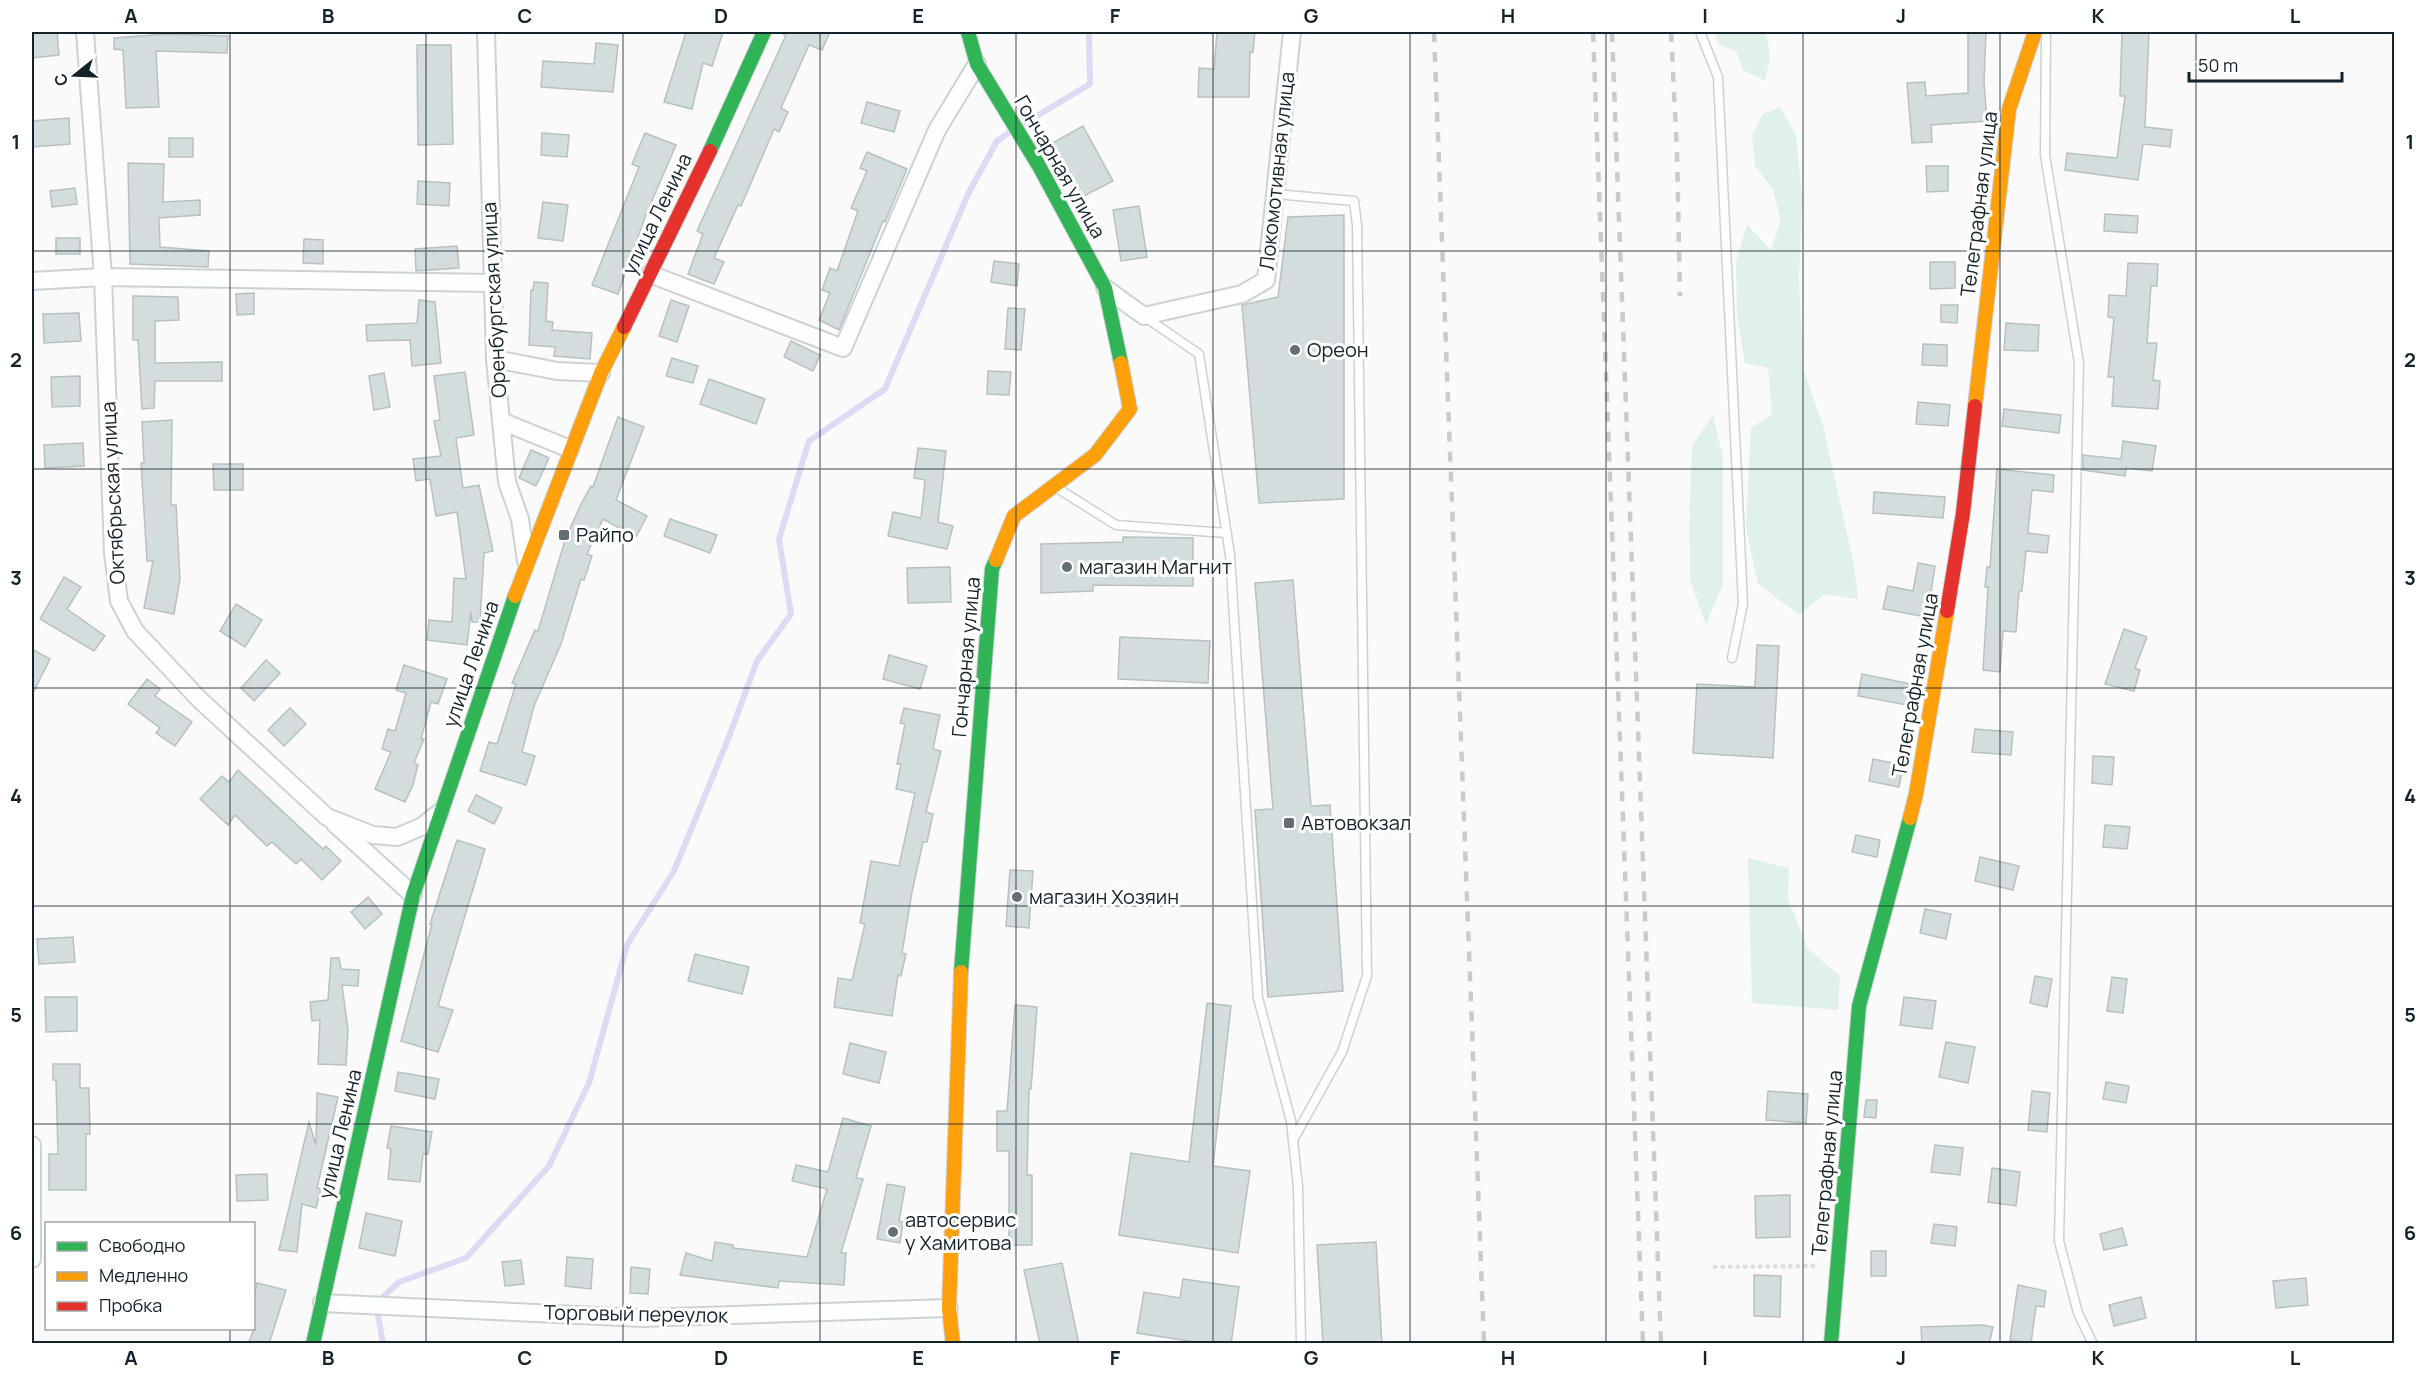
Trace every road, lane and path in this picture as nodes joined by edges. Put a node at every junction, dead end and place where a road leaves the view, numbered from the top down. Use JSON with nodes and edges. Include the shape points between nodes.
{"nodes":[{"id":1,"x":85,"y":32,"type":"edge"},
{"id":2,"x":486,"y":32,"type":"edge"},
{"id":3,"x":764,"y":32,"type":"edge"},
{"id":4,"x":969,"y":32,"type":"edge"},
{"id":5,"x":1292,"y":32,"type":"edge"},
{"id":6,"x":1700,"y":32,"type":"edge"},
{"id":7,"x":2035,"y":32,"type":"edge"},
{"id":8,"x":2046,"y":32,"type":"edge"},
{"id":9,"x":977,"y":64,"type":"junction"},
{"id":10,"x":1275,"y":194,"type":"junction"},
{"id":11,"x":650,"y":274,"type":"junction"},
{"id":12,"x":103,"y":277,"type":"junction"},
{"id":13,"x":32,"y":281,"type":"edge"},
{"id":14,"x":491,"y":283,"type":"junction"},
{"id":15,"x":1106,"y":288,"type":"junction"},
{"id":16,"x":1144,"y":316,"type":"junction"},
{"id":17,"x":495,"y":359,"type":"junction"},
{"id":18,"x":601,"y":373,"type":"junction"},
{"id":19,"x":501,"y":421,"type":"junction"},
{"id":20,"x":570,"y":448,"type":"junction"},
{"id":21,"x":1054,"y":486,"type":"junction"},
{"id":22,"x":1227,"y":533,"type":"junction"},
{"id":23,"x":526,"y":565,"type":"junction"},
{"id":24,"x":1732,"y":658,"type":"dead end"},
{"id":25,"x":441,"y":811,"type":"junction"},
{"id":26,"x":327,"y":817,"type":"junction"},
{"id":27,"x":413,"y":895,"type":"junction"},
{"id":28,"x":1293,"y":1140,"type":"junction"},
{"id":29,"x":32,"y":1145,"type":"edge"},
{"id":30,"x":32,"y":1259,"type":"edge"},
{"id":31,"x":1838,"y":1265,"type":"junction"},
{"id":32,"x":1713,"y":1267,"type":"dead end"},
{"id":33,"x":322,"y":1303,"type":"junction"},
{"id":34,"x":949,"y":1308,"type":"junction"},
{"id":35,"x":313,"y":1344,"type":"edge"},
{"id":36,"x":953,"y":1344,"type":"edge"},
{"id":37,"x":1301,"y":1344,"type":"edge"},
{"id":38,"x":1831,"y":1344,"type":"edge"},
{"id":39,"x":2093,"y":1344,"type":"edge"}],
"edges":[{"from":1,"to":12,"type":"street","name":"Октябрьская улица"},
{"from":2,"to":14,"type":"street","name":"Оренбургская улица"},
{"from":3,"to":11,"type":"street","name":"улица Ленина"},
{"from":4,"to":9,"type":"street","name":"Гончарная улица"},
{"from":5,"to":10,"type":"street","name":"Локомотивная улица"},
{"from":6,"to":24,"type":"lane","via":[[1719,89],[1743,604]]},
{"from":7,"to":31,"type":"street","name":"Телеграфная улица","via":[[2009,109],[1963,513],[1916,794],[1859,1006]]},
{"from":8,"to":39,"type":"lane","via":[[2045,155],[2079,363],[2059,1241],[2078,1313]]},
{"from":9,"to":11,"type":"street","via":[[937,130],[843,348]]},
{"from":9,"to":15,"type":"street","name":"Гончарная улица"},
{"from":10,"to":16,"type":"street","name":"Локомотивная улица","via":[[1266,280],[1242,294]]},
{"from":10,"to":28,"type":"lane","via":[[1354,201],[1357,225],[1368,976],[1342,1052]]},
{"from":11,"to":18,"type":"street","name":"улица Ленина"},
{"from":12,"to":13,"type":"street"},
{"from":12,"to":14,"type":"street"},
{"from":12,"to":26,"type":"street","name":"Октябрьская улица","via":[[113,553],[119,601],[135,631],[199,699]]},
{"from":14,"to":17,"type":"street","name":"Оренбургская улица"},
{"from":15,"to":16,"type":"street"},
{"from":15,"to":21,"type":"street","name":"Гончарная улица","via":[[1130,409],[1095,455]]},
{"from":16,"to":22,"type":"lane","via":[[1199,354]]},
{"from":17,"to":18,"type":"street","via":[[557,371]]},
{"from":17,"to":19,"type":"street","name":"Оренбургская улица"},
{"from":18,"to":20,"type":"street","name":"улица Ленина"},
{"from":19,"to":20,"type":"street"},
{"from":19,"to":23,"type":"street","name":"Оренбургская улица","via":[[507,482],[520,519]]},
{"from":20,"to":23,"type":"street","name":"улица Ленина"},
{"from":21,"to":22,"type":"lane","via":[[1116,525]]},
{"from":21,"to":34,"type":"street","name":"Гончарная улица","via":[[1014,516],[992,569],[962,957]]},
{"from":22,"to":28,"type":"lane","via":[[1258,998]]},
{"from":23,"to":25,"type":"street","name":"улица Ленина"},
{"from":25,"to":26,"type":"street","name":"Октябрьская улица","via":[[421,827],[397,837],[373,835]]},
{"from":25,"to":27,"type":"street","name":"улица Ленина"},
{"from":26,"to":27,"type":"street"},
{"from":27,"to":33,"type":"street","name":"улица Ленина"},
{"from":28,"to":37,"type":"lane","via":[[1298,1187]]},
{"from":29,"to":30,"type":"street"},
{"from":31,"to":32,"type":"path"},
{"from":31,"to":38,"type":"street","name":"Телеграфная улица"},
{"from":33,"to":34,"type":"street","name":"Торговый переулок","via":[[642,1318]]},
{"from":33,"to":35,"type":"street","name":"улица Ленина"},
{"from":34,"to":36,"type":"street","name":"Гончарная улица"}]}
